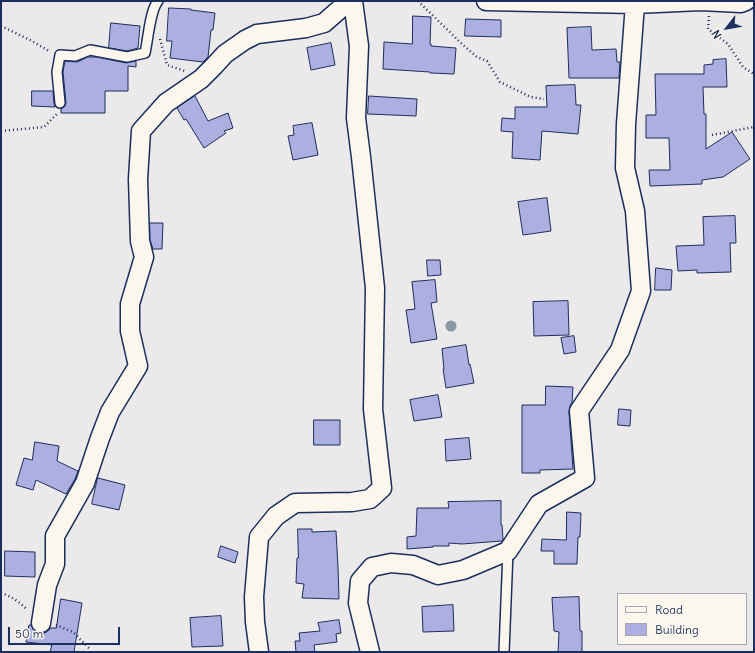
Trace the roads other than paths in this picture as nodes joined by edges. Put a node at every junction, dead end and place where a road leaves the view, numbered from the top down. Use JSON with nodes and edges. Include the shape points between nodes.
{"nodes":[{"id":1,"x":158,"y":1,"type":"edge"},
{"id":2,"x":349,"y":1,"type":"edge"},
{"id":3,"x":353,"y":1,"type":"edge"},
{"id":4,"x":486,"y":1,"type":"edge"},
{"id":5,"x":746,"y":1,"type":"edge"},
{"id":6,"x":635,"y":2,"type":"edge"},
{"id":7,"x":60,"y":103,"type":"road end"},
{"id":8,"x":508,"y":551,"type":"junction"},
{"id":9,"x":41,"y":623,"type":"dead end"},
{"id":10,"x":258,"y":652,"type":"edge"},
{"id":11,"x":370,"y":652,"type":"edge"},
{"id":12,"x":504,"y":652,"type":"edge"}],
"edges":[{"from":1,"to":7,"type":"lane","via":[[145,53],[127,57],[90,50],[76,56],[60,56],[57,72]]},
{"from":2,"to":9,"type":"street","via":[[324,24],[257,34],[245,40],[225,54],[201,79],[166,103],[140,131],[138,179],[140,241],[144,257],[130,304],[130,331],[138,366],[110,412],[85,484],[55,536],[54,564],[47,585]]},
{"from":3,"to":10,"type":"street","via":[[359,46],[356,118],[376,288],[373,409],[382,488],[370,499],[352,502],[295,503],[276,516],[259,537],[254,597]]},
{"from":4,"to":6,"type":"street"},
{"from":5,"to":6,"type":"street"},
{"from":6,"to":8,"type":"street","via":[[625,168],[635,211],[640,291],[620,350],[578,411],[585,478],[538,504]]},
{"from":8,"to":11,"type":"street","via":[[463,570],[438,575],[413,565],[391,563],[372,567],[360,581],[358,603]]},
{"from":8,"to":12,"type":"lane"}]}
